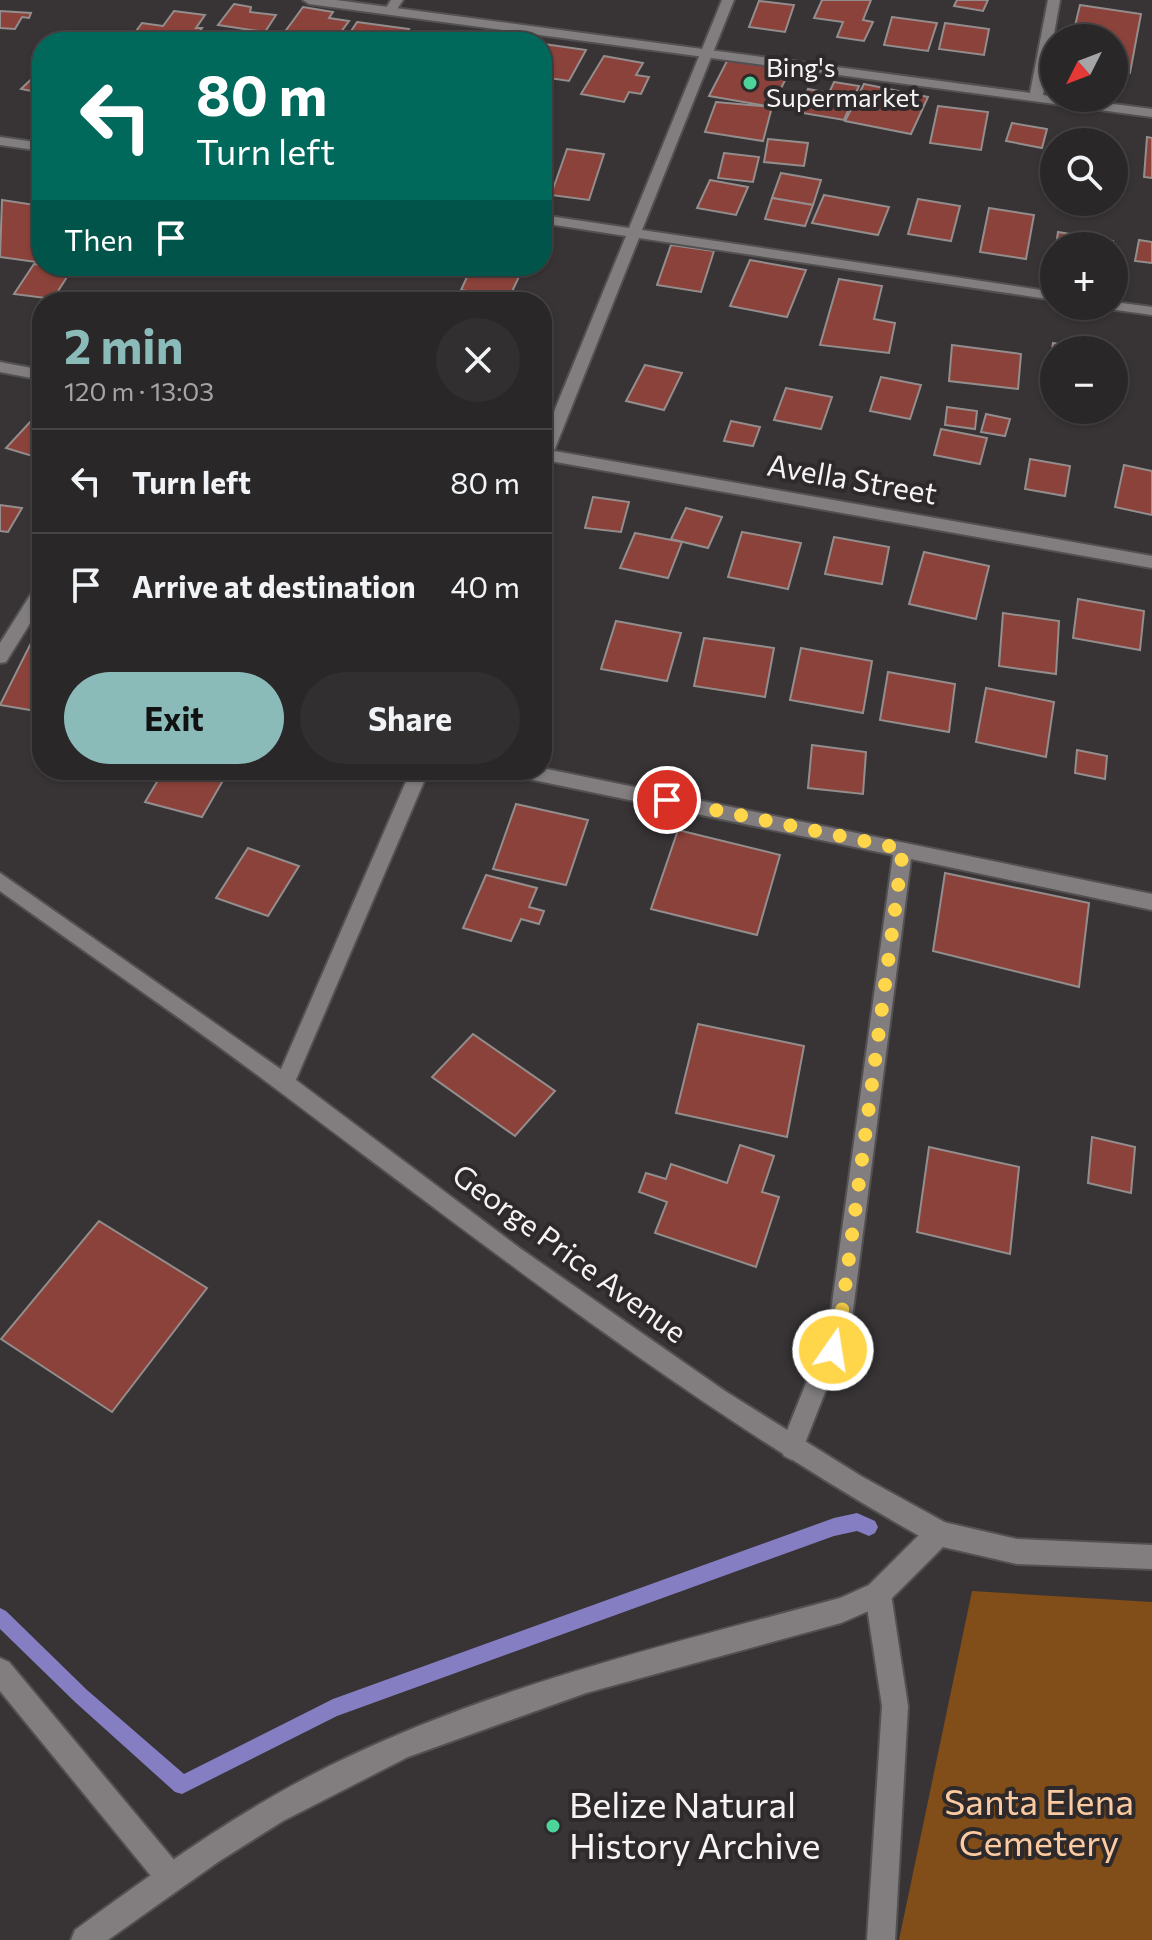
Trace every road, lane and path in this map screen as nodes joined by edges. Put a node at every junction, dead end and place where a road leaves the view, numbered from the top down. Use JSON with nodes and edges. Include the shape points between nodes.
{"nodes":[{"id":1,"x":309,"y":0,"type":"edge"},
{"id":2,"x":728,"y":0,"type":"edge"},
{"id":3,"x":1054,"y":0,"type":"edge"},
{"id":4,"x":394,"y":5,"type":"edge"},
{"id":5,"x":707,"y":53,"type":"junction"},
{"id":6,"x":1036,"y":97,"type":"junction"},
{"id":7,"x":1152,"y":113,"type":"edge"},
{"id":8,"x":0,"y":141,"type":"edge"},
{"id":9,"x":32,"y":146,"type":"edge"},
{"id":10,"x":552,"y":220,"type":"edge"},
{"id":11,"x":636,"y":232,"type":"junction"},
{"id":12,"x":1040,"y":294,"type":"edge"},
{"id":13,"x":1128,"y":308,"type":"edge"},
{"id":14,"x":1152,"y":311,"type":"edge"},
{"id":15,"x":0,"y":367,"type":"edge"},
{"id":16,"x":32,"y":373,"type":"edge"},
{"id":17,"x":552,"y":434,"type":"edge"},
{"id":18,"x":552,"y":458,"type":"edge"},
{"id":19,"x":1152,"y":562,"type":"edge"},
{"id":20,"x":32,"y":606,"type":"edge"},
{"id":21,"x":0,"y":657,"type":"edge"},
{"id":22,"x":552,"y":777,"type":"edge"},
{"id":23,"x":416,"y":780,"type":"edge"},
{"id":24,"x":903,"y":849,"type":"junction"},
{"id":25,"x":0,"y":881,"type":"edge"},
{"id":26,"x":1152,"y":902,"type":"edge"},
{"id":27,"x":285,"y":1083,"type":"junction"},
{"id":28,"x":792,"y":1448,"type":"junction"},
{"id":29,"x":939,"y":1533,"type":"junction"},
{"id":30,"x":1152,"y":1557,"type":"edge"},
{"id":31,"x":878,"y":1594,"type":"junction"},
{"id":32,"x":0,"y":1671,"type":"edge"},
{"id":33,"x":170,"y":1877,"type":"junction"},
{"id":34,"x":85,"y":1940,"type":"edge"},
{"id":35,"x":881,"y":1940,"type":"edge"}],
"edges":[{"from":1,"to":4,"type":"street"},
{"from":2,"to":5,"type":"street"},
{"from":3,"to":6,"type":"street"},
{"from":4,"to":5,"type":"street"},
{"from":5,"to":6,"type":"street"},
{"from":5,"to":11,"type":"street"},
{"from":6,"to":7,"type":"street"},
{"from":8,"to":9,"type":"street"},
{"from":10,"to":11,"type":"street"},
{"from":11,"to":12,"type":"street"},
{"from":11,"to":17,"type":"street"},
{"from":13,"to":14,"type":"street"},
{"from":15,"to":16,"type":"street"},
{"from":18,"to":19,"type":"street","name":"Avella Street"},
{"from":20,"to":21,"type":"street"},
{"from":22,"to":24,"type":"street"},
{"from":23,"to":27,"type":"street"},
{"from":24,"to":26,"type":"street"},
{"from":24,"to":28,"type":"street","via":[[840,1326]]},
{"from":25,"to":27,"type":"street","name":"George Price Avenue"},
{"from":27,"to":28,"type":"street","name":"George Price Avenue","via":[[513,1256]]},
{"from":28,"to":29,"type":"street","name":"George Price Avenue"},
{"from":29,"to":30,"type":"street","name":"George Price Avenue","via":[[972,1546],[1011,1552]]},
{"from":29,"to":31,"type":"street"},
{"from":31,"to":33,"type":"street","via":[[841,1610],[540,1694],[440,1730],[327,1782]]},
{"from":31,"to":35,"type":"street","via":[[895,1706]]},
{"from":32,"to":33,"type":"street"},
{"from":33,"to":34,"type":"street"}]}
